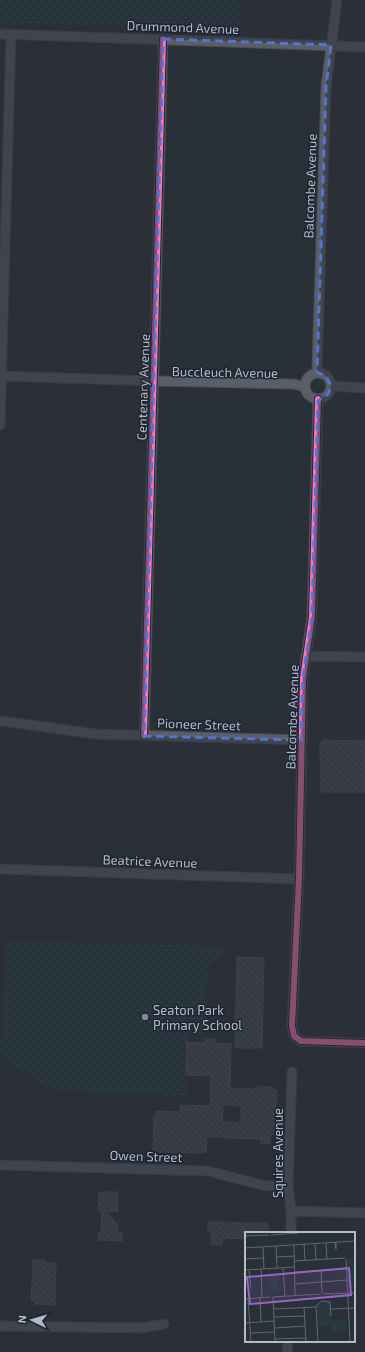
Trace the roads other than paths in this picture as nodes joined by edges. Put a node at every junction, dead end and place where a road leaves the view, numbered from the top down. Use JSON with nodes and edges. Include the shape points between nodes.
{"nodes":[{"id":1,"x":337,"y":0,"type":"edge"},
{"id":2,"x":0,"y":34,"type":"edge"},
{"id":3,"x":11,"y":34,"type":"junction"},
{"id":4,"x":163,"y":39,"type":"junction"},
{"id":5,"x":331,"y":45,"type":"junction"},
{"id":6,"x":365,"y":47,"type":"edge"},
{"id":7,"x":319,"y":373,"type":"junction"},
{"id":8,"x":2,"y":376,"type":"junction"},
{"id":9,"x":154,"y":382,"type":"junction"},
{"id":10,"x":331,"y":386,"type":"junction"},
{"id":11,"x":304,"y":387,"type":"junction"},
{"id":12,"x":365,"y":388,"type":"edge"},
{"id":13,"x":318,"y":399,"type":"junction"},
{"id":14,"x":0,"y":425,"type":"edge"},
{"id":15,"x":306,"y":656,"type":"junction"},
{"id":16,"x":365,"y":657,"type":"edge"},
{"id":17,"x":0,"y":721,"type":"edge"},
{"id":18,"x":144,"y":736,"type":"junction"},
{"id":19,"x":301,"y":740,"type":"junction"},
{"id":20,"x":0,"y":869,"type":"edge"},
{"id":21,"x":298,"y":879,"type":"junction"},
{"id":22,"x":365,"y":1043,"type":"edge"},
{"id":23,"x":292,"y":1072,"type":"dead end"},
{"id":24,"x":0,"y":1165,"type":"edge"},
{"id":25,"x":288,"y":1185,"type":"junction"},
{"id":26,"x":291,"y":1211,"type":"junction"},
{"id":27,"x":365,"y":1213,"type":"edge"},
{"id":28,"x":291,"y":1232,"type":"edge"},
{"id":29,"x":164,"y":1324,"type":"dead end"},
{"id":30,"x":0,"y":1326,"type":"edge"},
{"id":31,"x":288,"y":1342,"type":"edge"},
{"id":32,"x":287,"y":1352,"type":"edge"}],
"edges":[{"from":1,"to":5,"type":"street","name":"Balcombe Avenue"},
{"from":2,"to":3,"type":"street","name":"Drummond Avenue"},
{"from":3,"to":4,"type":"street","name":"Drummond Avenue"},
{"from":3,"to":8,"type":"street"},
{"from":4,"to":5,"type":"street","name":"Drummond Avenue"},
{"from":4,"to":9,"type":"street","name":"Centenary Avenue"},
{"from":5,"to":6,"type":"street","name":"Drummond Avenue"},
{"from":5,"to":7,"type":"street","name":"Balcombe Avenue","via":[[326,87],[317,367]]},
{"from":7,"to":10,"type":"street","via":[[326,376]]},
{"from":7,"to":11,"type":"street","via":[[310,375]]},
{"from":8,"to":9,"type":"street","name":"Buccleuch Avenue"},
{"from":8,"to":14,"type":"street"},
{"from":9,"to":11,"type":"street","name":"Buccleuch Avenue","via":[[294,384]]},
{"from":9,"to":18,"type":"street","name":"Centenary Avenue"},
{"from":10,"to":12,"type":"street"},
{"from":10,"to":13,"type":"street","via":[[326,397]]},
{"from":11,"to":13,"type":"street","via":[[310,397]]},
{"from":13,"to":15,"type":"street","name":"Balcombe Avenue","via":[[312,617]]},
{"from":15,"to":16,"type":"street"},
{"from":15,"to":19,"type":"street","name":"Balcombe Avenue"},
{"from":17,"to":18,"type":"street","name":"Pioneer Street","via":[[97,734]]},
{"from":18,"to":19,"type":"street","name":"Pioneer Street"},
{"from":19,"to":21,"type":"street","name":"Balcombe Avenue"},
{"from":20,"to":21,"type":"street","name":"Beatrice Avenue"},
{"from":21,"to":22,"type":"street","name":"Balcombe Avenue","via":[[292,1026],[294,1036],[306,1041]]},
{"from":23,"to":25,"type":"street","name":"Squires Avenue"},
{"from":24,"to":25,"type":"street","name":"Owen Street","via":[[208,1171],[266,1186]]},
{"from":25,"to":26,"type":"street","name":"Squires Avenue"},
{"from":26,"to":27,"type":"street"},
{"from":26,"to":28,"type":"street","name":"Squires Avenue"},
{"from":29,"to":30,"type":"street","via":[[141,1328]]},
{"from":31,"to":32,"type":"street"}]}
